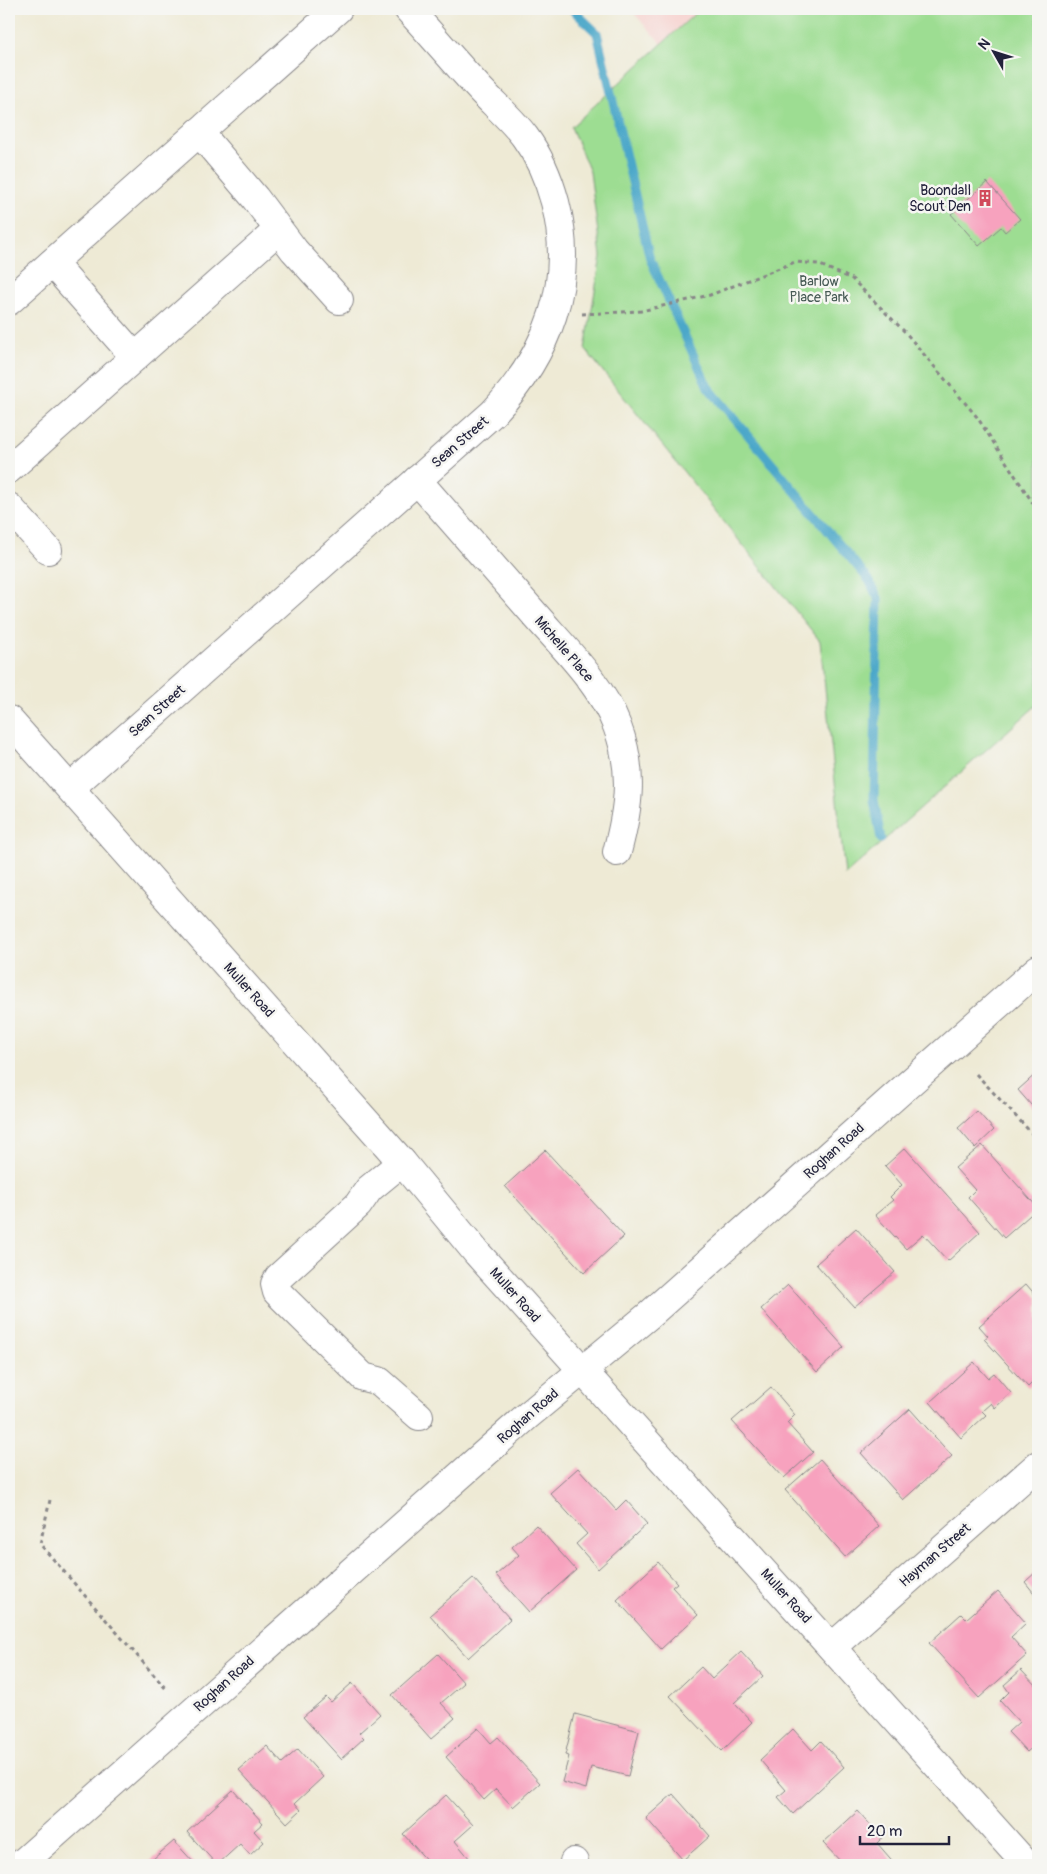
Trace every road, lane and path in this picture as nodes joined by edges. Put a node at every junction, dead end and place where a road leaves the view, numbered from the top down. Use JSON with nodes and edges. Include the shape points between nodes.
{"nodes":[{"id":1,"x":338,"y":9,"type":"edge"},
{"id":2,"x":408,"y":9,"type":"edge"},
{"id":3,"x":199,"y":132,"type":"junction"},
{"id":4,"x":278,"y":230,"type":"junction"},
{"id":5,"x":52,"y":263,"type":"junction"},
{"id":6,"x":339,"y":300,"type":"dead end"},
{"id":7,"x":9,"y":301,"type":"edge"},
{"id":8,"x":554,"y":316,"type":"junction"},
{"id":9,"x":134,"y":357,"type":"junction"},
{"id":10,"x":9,"y":469,"type":"edge"},
{"id":11,"x":416,"y":480,"type":"junction"},
{"id":12,"x":9,"y":507,"type":"edge"},
{"id":13,"x":1038,"y":511,"type":"edge"},
{"id":14,"x":48,"y":550,"type":"dead end"},
{"id":15,"x":9,"y":720,"type":"edge"},
{"id":16,"x":70,"y":788,"type":"junction"},
{"id":17,"x":617,"y":852,"type":"dead end"},
{"id":18,"x":1038,"y":969,"type":"edge"},
{"id":19,"x":976,"y":1074,"type":"dead end"},
{"id":20,"x":1038,"y":1140,"type":"edge"},
{"id":21,"x":402,"y":1162,"type":"junction"},
{"id":22,"x":583,"y":1370,"type":"junction"},
{"id":23,"x":419,"y":1416,"type":"dead end"},
{"id":24,"x":1038,"y":1465,"type":"edge"},
{"id":25,"x":50,"y":1500,"type":"dead end"},
{"id":26,"x":832,"y":1646,"type":"junction"},
{"id":27,"x":166,"y":1690,"type":"dead end"},
{"id":28,"x":20,"y":1865,"type":"edge"},
{"id":29,"x":1027,"y":1865,"type":"edge"}],
"edges":[{"from":1,"to":3,"type":"street"},
{"from":2,"to":8,"type":"street","name":"Sean Street","via":[[526,138],[539,161],[551,187],[564,252]]},
{"from":3,"to":4,"type":"street","via":[[256,198]]},
{"from":3,"to":5,"type":"street"},
{"from":4,"to":6,"type":"street"},
{"from":4,"to":9,"type":"street"},
{"from":5,"to":7,"type":"street"},
{"from":5,"to":9,"type":"street"},
{"from":8,"to":11,"type":"street","name":"Sean Street","via":[[516,389]]},
{"from":8,"to":13,"type":"path","via":[[641,311],[710,296],[795,262],[818,264],[852,279],[905,332],[977,417]]},
{"from":9,"to":10,"type":"street"},
{"from":11,"to":16,"type":"street","name":"Sean Street"},
{"from":11,"to":17,"type":"street","name":"Michelle Place","via":[[573,658],[609,707],[618,726],[628,772],[629,799]]},
{"from":12,"to":14,"type":"street"},
{"from":15,"to":16,"type":"street","name":"Muller Road"},
{"from":16,"to":21,"type":"street","name":"Muller Road"},
{"from":18,"to":22,"type":"street","name":"Roghan Road"},
{"from":19,"to":20,"type":"path"},
{"from":21,"to":22,"type":"street","name":"Muller Road","via":[[477,1252]]},
{"from":21,"to":23,"type":"street","via":[[369,1189],[358,1205],[275,1284],[277,1292],[363,1377],[379,1381]]},
{"from":22,"to":26,"type":"street","name":"Muller Road"},
{"from":22,"to":28,"type":"street","name":"Roghan Road"},
{"from":24,"to":26,"type":"street","name":"Hayman Street"},
{"from":25,"to":27,"type":"path","via":[[40,1544]]},
{"from":26,"to":29,"type":"street","name":"Muller Road"}]}
